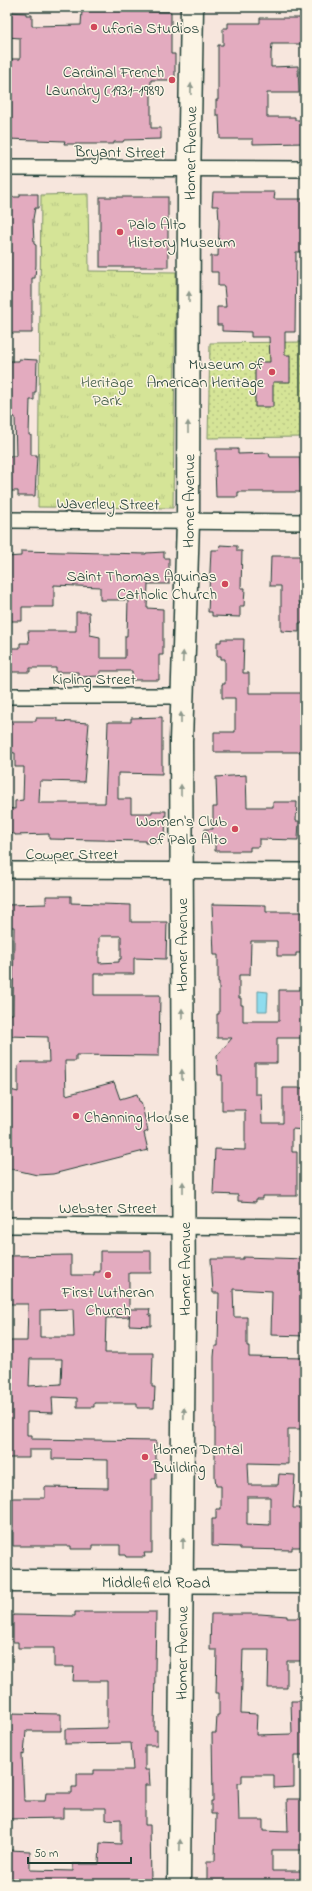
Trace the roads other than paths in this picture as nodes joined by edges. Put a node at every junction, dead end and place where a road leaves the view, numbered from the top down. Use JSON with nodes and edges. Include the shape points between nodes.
{"nodes":[{"id":1,"x":192,"y":7,"type":"edge"},
{"id":2,"x":7,"y":168,"type":"edge"},
{"id":3,"x":305,"y":169,"type":"edge"},
{"id":4,"x":189,"y":170,"type":"junction"},
{"id":5,"x":7,"y":520,"type":"edge"},
{"id":6,"x":188,"y":522,"type":"junction"},
{"id":7,"x":305,"y":522,"type":"edge"},
{"id":8,"x":7,"y":696,"type":"edge"},
{"id":9,"x":182,"y":696,"type":"junction"},
{"id":10,"x":7,"y":870,"type":"edge"},
{"id":11,"x":181,"y":871,"type":"junction"},
{"id":12,"x":305,"y":871,"type":"edge"},
{"id":13,"x":7,"y":1225,"type":"edge"},
{"id":14,"x":184,"y":1226,"type":"junction"},
{"id":15,"x":305,"y":1227,"type":"edge"},
{"id":16,"x":7,"y":1581,"type":"edge"},
{"id":17,"x":183,"y":1582,"type":"junction"},
{"id":18,"x":305,"y":1582,"type":"edge"},
{"id":19,"x":179,"y":1884,"type":"edge"}],
"edges":[{"from":4,"to":1,"type":"street","name":"Homer Avenue","one_way":true},
{"from":2,"to":4,"type":"street","name":"Bryant Street"},
{"from":3,"to":4,"type":"street","name":"Bryant Street"},
{"from":6,"to":4,"type":"street","name":"Homer Avenue","one_way":true},
{"from":5,"to":6,"type":"street","name":"Waverley Street"},
{"from":6,"to":7,"type":"street","name":"Waverley Street"},
{"from":9,"to":6,"type":"street","name":"Homer Avenue","one_way":true},
{"from":8,"to":9,"type":"street","name":"Kipling Street"},
{"from":11,"to":9,"type":"street","name":"Homer Avenue","one_way":true},
{"from":10,"to":11,"type":"street","name":"Cowper Street"},
{"from":11,"to":12,"type":"street","name":"Cowper Street"},
{"from":14,"to":11,"type":"street","name":"Homer Avenue","one_way":true},
{"from":13,"to":14,"type":"street","name":"Webster Street"},
{"from":14,"to":15,"type":"street","name":"Webster Street"},
{"from":17,"to":14,"type":"street","name":"Homer Avenue","one_way":true},
{"from":16,"to":17,"type":"street","name":"Middlefield Road"},
{"from":17,"to":18,"type":"street","name":"Middlefield Road"},
{"from":19,"to":17,"type":"street","name":"Homer Avenue","one_way":true}]}
